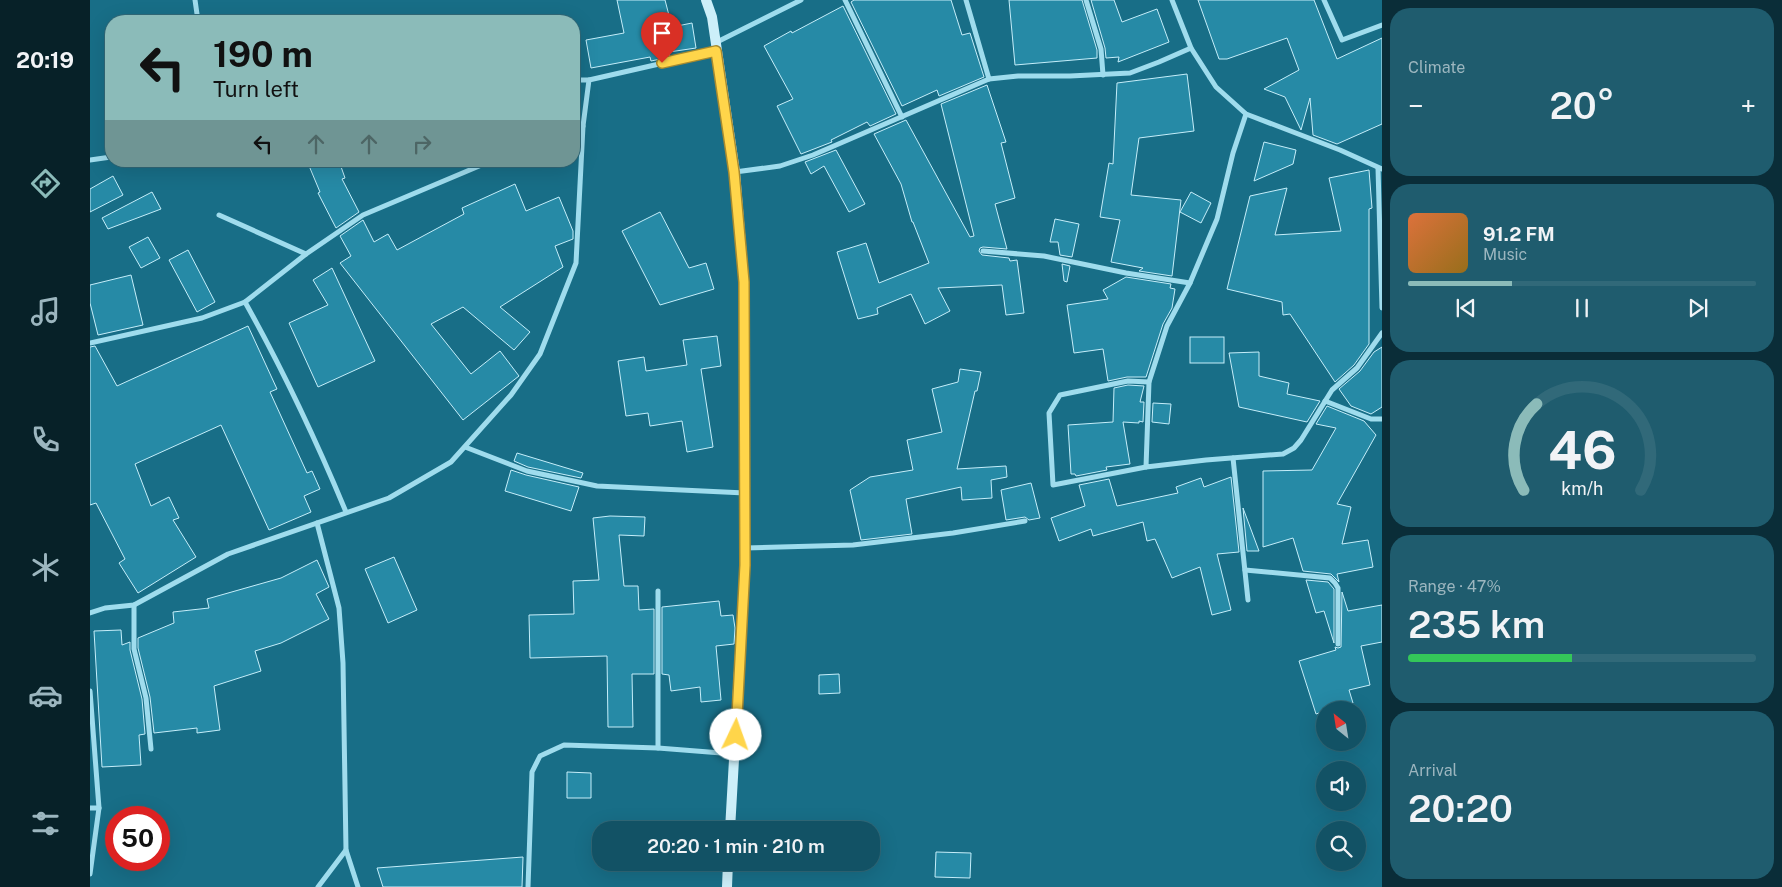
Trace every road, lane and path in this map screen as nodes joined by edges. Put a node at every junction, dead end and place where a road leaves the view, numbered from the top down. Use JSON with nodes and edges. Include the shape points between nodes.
{"nodes":[{"id":1,"x":195,"y":0,"type":"edge"},
{"id":2,"x":706,"y":0,"type":"edge"},
{"id":3,"x":802,"y":0,"type":"edge"},
{"id":4,"x":845,"y":0,"type":"edge"},
{"id":5,"x":966,"y":0,"type":"edge"},
{"id":6,"x":1086,"y":0,"type":"edge"},
{"id":7,"x":1172,"y":0,"type":"edge"},
{"id":8,"x":1324,"y":0,"type":"edge"},
{"id":9,"x":197,"y":15,"type":"edge"},
{"id":10,"x":1382,"y":25,"type":"edge"},
{"id":11,"x":715,"y":47,"type":"junction"},
{"id":12,"x":1191,"y":48,"type":"junction"},
{"id":13,"x":1103,"y":74,"type":"junction"},
{"id":14,"x":989,"y":79,"type":"junction"},
{"id":15,"x":580,"y":80,"type":"edge"},
{"id":16,"x":590,"y":80,"type":"junction"},
{"id":17,"x":1246,"y":114,"type":"junction"},
{"id":18,"x":902,"y":118,"type":"junction"},
{"id":19,"x":583,"y":126,"type":"junction"},
{"id":20,"x":580,"y":127,"type":"edge"},
{"id":21,"x":105,"y":158,"type":"edge"},
{"id":22,"x":90,"y":160,"type":"edge"},
{"id":23,"x":477,"y":167,"type":"edge"},
{"id":24,"x":1380,"y":168,"type":"edge"},
{"id":25,"x":734,"y":172,"type":"junction"},
{"id":26,"x":218,"y":215,"type":"dead end"},
{"id":27,"x":983,"y":251,"type":"dead end"},
{"id":28,"x":306,"y":254,"type":"junction"},
{"id":29,"x":1190,"y":283,"type":"junction"},
{"id":30,"x":245,"y":302,"type":"junction"},
{"id":31,"x":1382,"y":308,"type":"edge"},
{"id":32,"x":1382,"y":333,"type":"edge"},
{"id":33,"x":90,"y":344,"type":"edge"},
{"id":34,"x":1149,"y":382,"type":"junction"},
{"id":35,"x":1325,"y":401,"type":"junction"},
{"id":36,"x":1382,"y":419,"type":"edge"},
{"id":37,"x":464,"y":447,"type":"junction"},
{"id":38,"x":1233,"y":458,"type":"junction"},
{"id":39,"x":1146,"y":467,"type":"junction"},
{"id":40,"x":745,"y":493,"type":"junction"},
{"id":41,"x":346,"y":512,"type":"junction"},
{"id":42,"x":1025,"y":521,"type":"dead end"},
{"id":43,"x":317,"y":523,"type":"junction"},
{"id":44,"x":745,"y":548,"type":"junction"},
{"id":45,"x":1245,"y":570,"type":"junction"},
{"id":46,"x":658,"y":591,"type":"dead end"},
{"id":47,"x":1248,"y":600,"type":"dead end"},
{"id":48,"x":134,"y":605,"type":"junction"},
{"id":49,"x":90,"y":613,"type":"edge"},
{"id":50,"x":1338,"y":644,"type":"dead end"},
{"id":51,"x":90,"y":691,"type":"edge"},
{"id":52,"x":658,"y":748,"type":"junction"},
{"id":53,"x":151,"y":749,"type":"dead end"},
{"id":54,"x":734,"y":754,"type":"junction"},
{"id":55,"x":90,"y":808,"type":"edge"},
{"id":56,"x":99,"y":808,"type":"junction"},
{"id":57,"x":730,"y":821,"type":"edge"},
{"id":58,"x":346,"y":850,"type":"junction"},
{"id":59,"x":728,"y":871,"type":"edge"},
{"id":60,"x":90,"y":874,"type":"edge"},
{"id":61,"x":318,"y":887,"type":"edge"},
{"id":62,"x":358,"y":887,"type":"edge"},
{"id":63,"x":528,"y":887,"type":"edge"},
{"id":64,"x":727,"y":887,"type":"edge"}],
"edges":[{"from":1,"to":9,"type":"street"},
{"from":2,"to":11,"type":"main road","via":[[712,17]]},
{"from":3,"to":11,"type":"street"},
{"from":4,"to":18,"type":"street"},
{"from":5,"to":14,"type":"street"},
{"from":6,"to":13,"type":"street","via":[[1101,49]]},
{"from":7,"to":12,"type":"street"},
{"from":8,"to":10,"type":"street","via":[[1342,40]]},
{"from":11,"to":16,"type":"street"},
{"from":11,"to":25,"type":"main road"},
{"from":12,"to":13,"type":"street","via":[[1130,73]]},
{"from":12,"to":17,"type":"street","via":[[1216,87]]},
{"from":13,"to":14,"type":"street"},
{"from":14,"to":18,"type":"street"},
{"from":15,"to":16,"type":"street"},
{"from":16,"to":19,"type":"street"},
{"from":17,"to":24,"type":"street"},
{"from":17,"to":29,"type":"street","via":[[1217,219]]},
{"from":18,"to":25,"type":"street","via":[[780,166]]},
{"from":19,"to":20,"type":"street"},
{"from":19,"to":37,"type":"street","via":[[576,263],[540,354],[511,395]]},
{"from":21,"to":22,"type":"street"},
{"from":23,"to":28,"type":"street","via":[[364,215]]},
{"from":24,"to":31,"type":"street"},
{"from":25,"to":40,"type":"main road","via":[[744,282]]},
{"from":26,"to":28,"type":"street"},
{"from":27,"to":29,"type":"street","via":[[1044,256]]},
{"from":28,"to":30,"type":"street"},
{"from":29,"to":34,"type":"street","via":[[1167,326]]},
{"from":30,"to":33,"type":"street","via":[[202,318]]},
{"from":30,"to":41,"type":"street","via":[[318,446]]},
{"from":32,"to":35,"type":"street","via":[[1357,368],[1332,390]]},
{"from":34,"to":39,"type":"street"},
{"from":34,"to":39,"type":"street","via":[[1128,381],[1060,395],[1049,413],[1052,485]]},
{"from":35,"to":36,"type":"street","via":[[1371,419]]},
{"from":35,"to":38,"type":"street","via":[[1294,448],[1283,454]]},
{"from":37,"to":40,"type":"street","via":[[528,471],[597,486]]},
{"from":37,"to":41,"type":"street","via":[[451,462],[389,498]]},
{"from":38,"to":39,"type":"street"},
{"from":38,"to":45,"type":"street"},
{"from":40,"to":44,"type":"main road"},
{"from":41,"to":43,"type":"street"},
{"from":42,"to":44,"type":"street","via":[[853,545]]},
{"from":43,"to":48,"type":"street","via":[[228,554]]},
{"from":43,"to":58,"type":"street","via":[[339,608]]},
{"from":44,"to":54,"type":"main road"},
{"from":45,"to":47,"type":"street"},
{"from":45,"to":50,"type":"street","via":[[1330,578],[1338,588]]},
{"from":46,"to":52,"type":"street"},
{"from":48,"to":49,"type":"street"},
{"from":48,"to":53,"type":"street","via":[[134,649],[146,698]]},
{"from":51,"to":56,"type":"street"},
{"from":52,"to":54,"type":"street"},
{"from":52,"to":63,"type":"street","via":[[564,745],[540,756],[532,772]]},
{"from":54,"to":57,"type":"main road"},
{"from":55,"to":56,"type":"street"},
{"from":56,"to":60,"type":"street"},
{"from":58,"to":61,"type":"street"},
{"from":58,"to":62,"type":"street"},
{"from":59,"to":64,"type":"main road"}]}
